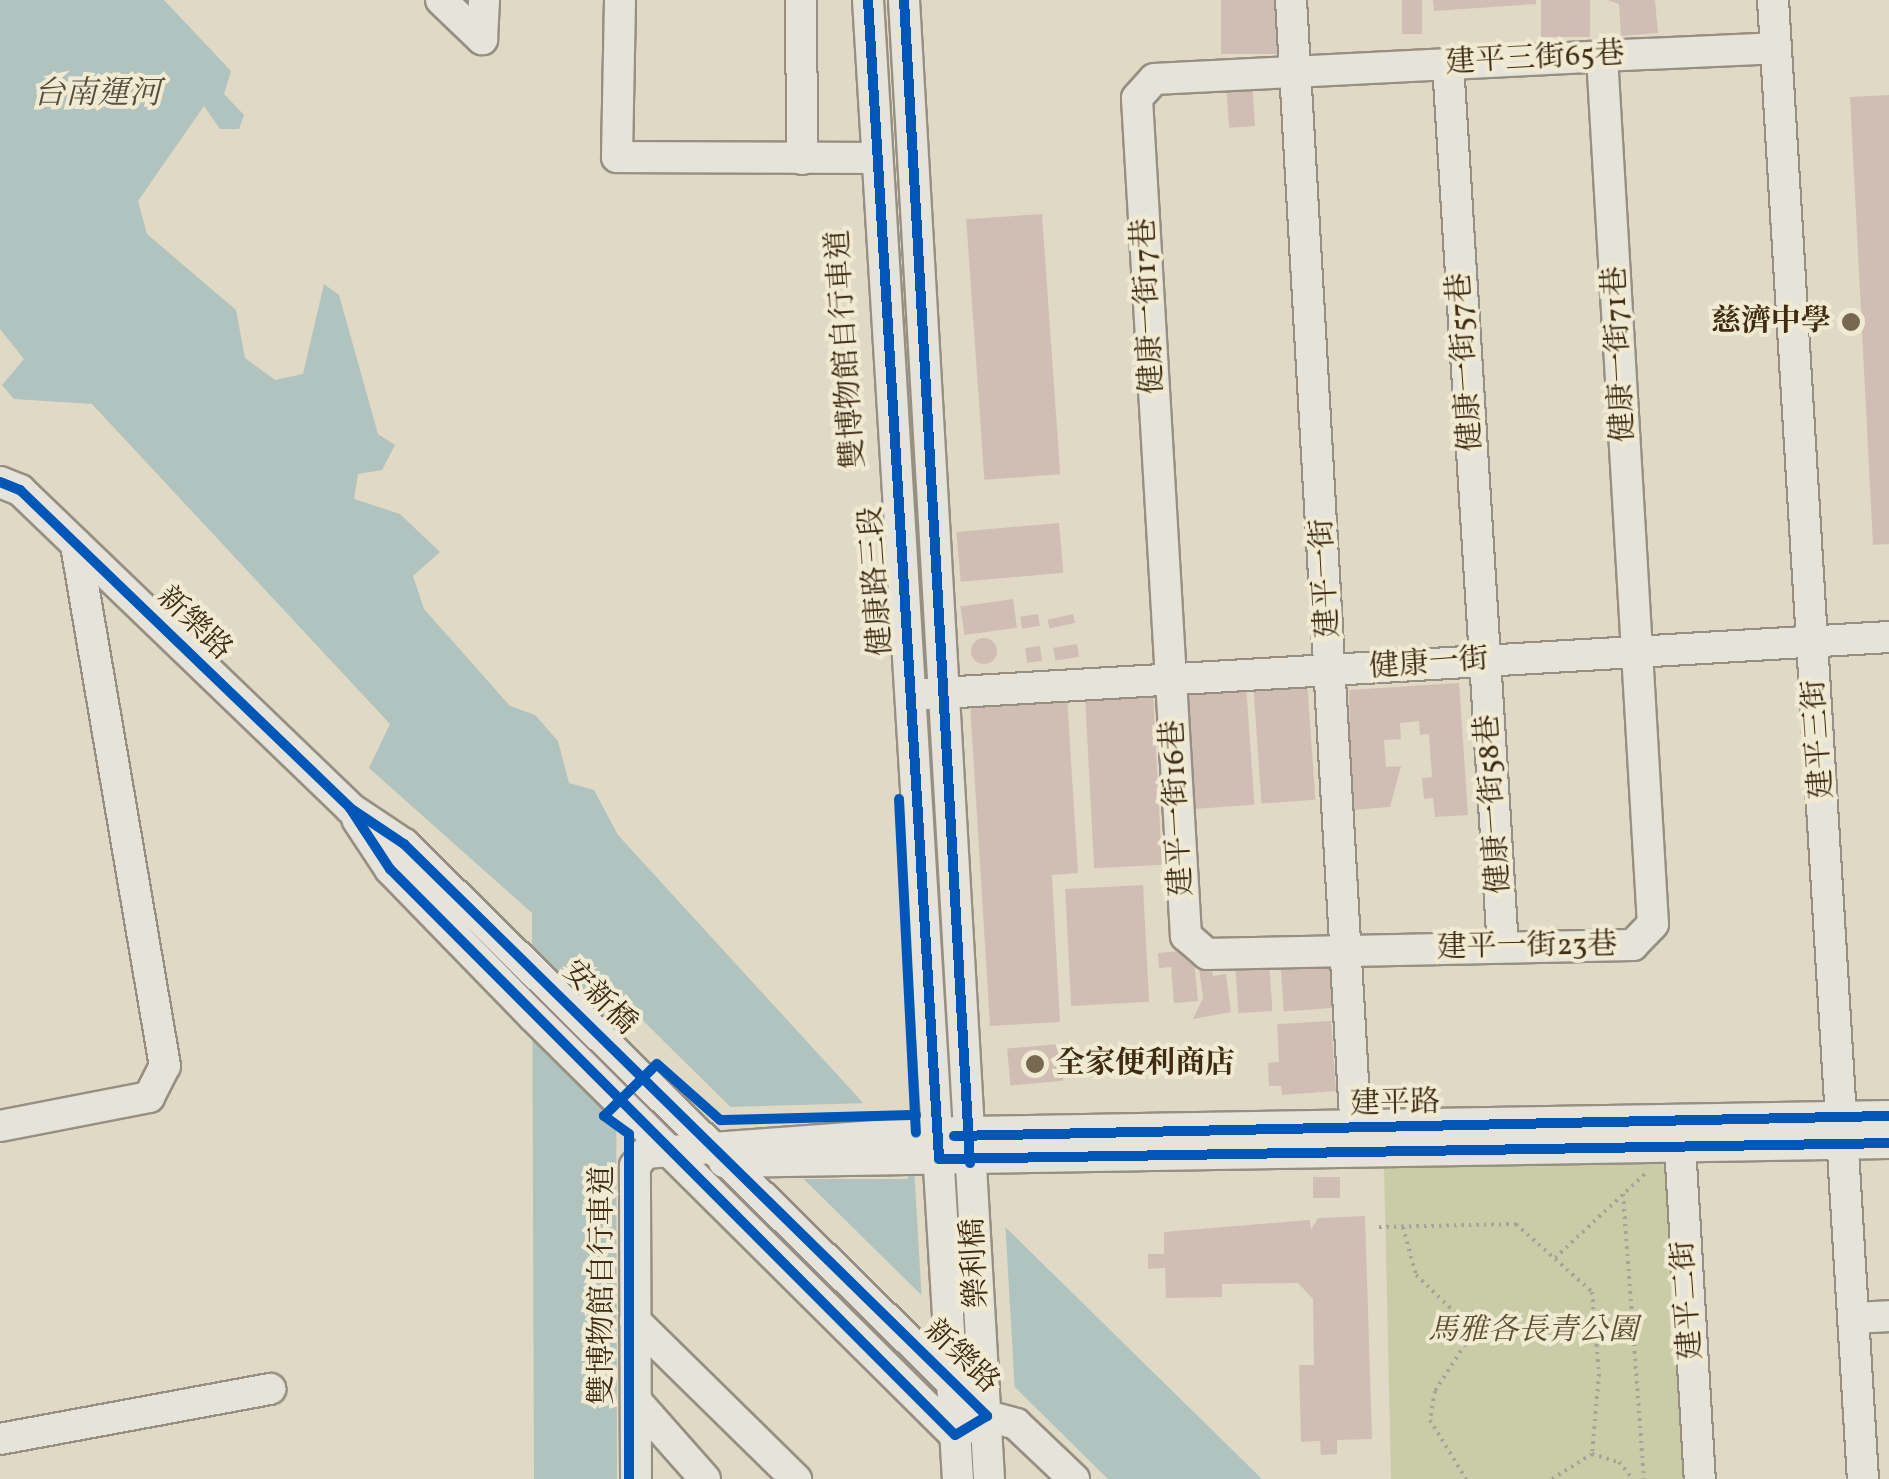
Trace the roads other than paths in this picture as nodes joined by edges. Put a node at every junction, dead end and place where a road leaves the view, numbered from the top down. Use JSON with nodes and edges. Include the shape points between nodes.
{"nodes":[{"id":1,"x":441,"y":0,"type":"edge"},
{"id":2,"x":484,"y":0,"type":"edge"},
{"id":3,"x":620,"y":0,"type":"edge"},
{"id":4,"x":801,"y":0,"type":"edge"},
{"id":5,"x":868,"y":0,"type":"edge"},
{"id":6,"x":904,"y":0,"type":"edge"},
{"id":7,"x":1291,"y":0,"type":"edge"},
{"id":8,"x":1773,"y":0,"type":"edge"},
{"id":9,"x":1775,"y":48,"type":"junction"},
{"id":10,"x":1602,"y":56,"type":"junction"},
{"id":11,"x":1448,"y":64,"type":"junction"},
{"id":12,"x":1295,"y":72,"type":"junction"},
{"id":13,"x":802,"y":158,"type":"junction"},
{"id":14,"x":871,"y":158,"type":"junction"},
{"id":15,"x":0,"y":482,"type":"edge"},
{"id":16,"x":76,"y":544,"type":"junction"},
{"id":17,"x":1889,"y":638,"type":"edge"},
{"id":18,"x":1812,"y":642,"type":"junction"},
{"id":19,"x":1638,"y":652,"type":"junction"},
{"id":20,"x":1484,"y":661,"type":"junction"},
{"id":21,"x":1331,"y":670,"type":"junction"},
{"id":22,"x":1171,"y":680,"type":"junction"},
{"id":23,"x":941,"y":694,"type":"junction"},
{"id":24,"x":910,"y":695,"type":"junction"},
{"id":25,"x":350,"y":808,"type":"junction"},
{"id":26,"x":1186,"y":936,"type":"joint"},
{"id":27,"x":1503,"y":947,"type":"junction"},
{"id":28,"x":1348,"y":950,"type":"junction"},
{"id":29,"x":530,"y":966,"type":"joint"},
{"id":30,"x":533,"y":1016,"type":"joint"},
{"id":31,"x":632,"y":1066,"type":"joint"},
{"id":32,"x":627,"y":1110,"type":"joint"},
{"id":33,"x":1889,"y":1116,"type":"edge"},
{"id":34,"x":0,"y":1126,"type":"edge"},
{"id":35,"x":1843,"y":1131,"type":"junction"},
{"id":36,"x":1357,"y":1143,"type":"junction"},
{"id":37,"x":1889,"y":1143,"type":"edge"},
{"id":38,"x":1679,"y":1144,"type":"junction"},
{"id":39,"x":904,"y":1146,"type":"junction"},
{"id":40,"x":938,"y":1146,"type":"junction"},
{"id":41,"x":667,"y":1148,"type":"junction"},
{"id":42,"x":969,"y":1150,"type":"junction"},
{"id":43,"x":721,"y":1154,"type":"junction"},
{"id":44,"x":1889,"y":1316,"type":"edge"},
{"id":45,"x":1854,"y":1318,"type":"junction"},
{"id":46,"x":636,"y":1321,"type":"junction"},
{"id":47,"x":952,"y":1384,"type":"junction"},
{"id":48,"x":270,"y":1389,"type":"dead end"},
{"id":49,"x":636,"y":1402,"type":"junction"},
{"id":50,"x":987,"y":1416,"type":"junction"},
{"id":51,"x":955,"y":1435,"type":"junction"},
{"id":52,"x":0,"y":1440,"type":"edge"},
{"id":53,"x":636,"y":1479,"type":"edge"},
{"id":54,"x":704,"y":1479,"type":"edge"},
{"id":55,"x":796,"y":1479,"type":"edge"},
{"id":56,"x":958,"y":1479,"type":"edge"},
{"id":57,"x":990,"y":1479,"type":"edge"},
{"id":58,"x":1074,"y":1479,"type":"edge"},
{"id":59,"x":1700,"y":1479,"type":"edge"},
{"id":60,"x":1863,"y":1479,"type":"edge"}],
"edges":[{"from":1,"to":2,"type":"street","via":[[482,39]]},
{"from":3,"to":13,"type":"street","via":[[617,157]]},
{"from":4,"to":13,"type":"street"},
{"from":5,"to":14,"type":"street","name":"健康路三段"},
{"from":6,"to":23,"type":"street","name":"健康路三段"},
{"from":7,"to":12,"type":"street","name":"建平一街"},
{"from":8,"to":9,"type":"street","name":"建平三街"},
{"from":9,"to":10,"type":"street","name":"建平三街65巷"},
{"from":9,"to":18,"type":"street","name":"建平三街"},
{"from":10,"to":11,"type":"street","name":"建平三街65巷"},
{"from":10,"to":19,"type":"street","name":"健康一街71巷"},
{"from":11,"to":12,"type":"street","name":"建平三街65巷"},
{"from":11,"to":20,"type":"street","name":"健康一街57巷"},
{"from":12,"to":21,"type":"street","name":"建平一街"},
{"from":12,"to":22,"type":"street","name":"健康一街17巷","via":[[1154,79],[1137,98]]},
{"from":13,"to":14,"type":"street"},
{"from":14,"to":24,"type":"street","name":"健康路三段"},
{"from":15,"to":16,"type":"street","name":"新樂路"},
{"from":16,"to":25,"type":"street","name":"新樂路"},
{"from":16,"to":34,"type":"street","via":[[165,1066],[149,1097]]},
{"from":17,"to":18,"type":"street","name":"健康一街"},
{"from":18,"to":19,"type":"street","name":"健康一街"},
{"from":18,"to":35,"type":"street","name":"建平三街"},
{"from":19,"to":20,"type":"street","name":"健康一街"},
{"from":19,"to":27,"type":"street","name":"建平一街23巷","via":[[1653,924],[1633,944]]},
{"from":20,"to":21,"type":"street","name":"健康一街"},
{"from":20,"to":27,"type":"street","name":"健康一街58巷"},
{"from":21,"to":22,"type":"street","name":"健康一街"},
{"from":21,"to":28,"type":"street","name":"建平一街"},
{"from":22,"to":23,"type":"street","name":"健康一街"},
{"from":22,"to":26,"type":"street","name":"建平一街16巷"},
{"from":23,"to":24,"type":"street","name":"健康一街"},
{"from":23,"to":42,"type":"street","name":"健康路三段"},
{"from":24,"to":40,"type":"street","name":"健康路三段"},
{"from":25,"to":29,"type":"street","name":"新樂路","via":[[404,844]]},
{"from":25,"to":30,"type":"street","name":"新樂路","via":[[390,869]]},
{"from":26,"to":28,"type":"street","name":"建平一街23巷","via":[[1207,954]]},
{"from":27,"to":28,"type":"street","name":"建平一街23巷"},
{"from":28,"to":36,"type":"street","name":"建平一街"},
{"from":29,"to":31,"type":"street","name":"安新橋"},
{"from":30,"to":32,"type":"street","name":"安新橋"},
{"from":31,"to":43,"type":"street","name":"新樂路"},
{"from":32,"to":41,"type":"street","name":"新樂路"},
{"from":33,"to":35,"type":"street","name":"建平路"},
{"from":35,"to":37,"type":"street","name":"建平路"},
{"from":35,"to":38,"type":"street","name":"建平路"},
{"from":35,"to":45,"type":"street","name":"建平三街"},
{"from":36,"to":38,"type":"street","name":"建平路"},
{"from":36,"to":42,"type":"street","name":"建平路"},
{"from":38,"to":59,"type":"street","name":"建平二街"},
{"from":39,"to":40,"type":"street","name":"建平路"},
{"from":39,"to":43,"type":"street","name":"建平路","via":[[775,1163]]},
{"from":39,"to":43,"type":"street","name":"建平路","via":[[754,1140]]},
{"from":40,"to":42,"type":"street","name":"建平路"},
{"from":40,"to":47,"type":"street","name":"樂利橋"},
{"from":41,"to":43,"type":"street","name":"建平路"},
{"from":41,"to":46,"type":"street","via":[[634,1166]]},
{"from":41,"to":51,"type":"street","name":"新樂路"},
{"from":42,"to":50,"type":"street","name":"樂利橋"},
{"from":43,"to":47,"type":"street","name":"新樂路"},
{"from":44,"to":45,"type":"street"},
{"from":45,"to":60,"type":"street","name":"建平三街"},
{"from":46,"to":49,"type":"street"},
{"from":46,"to":55,"type":"street"},
{"from":47,"to":50,"type":"street","name":"新樂路"},
{"from":47,"to":51,"type":"street","name":"樂利橋"},
{"from":48,"to":52,"type":"street"},
{"from":49,"to":53,"type":"street"},
{"from":49,"to":54,"type":"street"},
{"from":50,"to":51,"type":"street","name":"新樂路"},
{"from":50,"to":57,"type":"street","name":"樂利橋"},
{"from":50,"to":58,"type":"street","via":[[1016,1424]]},
{"from":51,"to":56,"type":"street","name":"樂利橋"}]}
